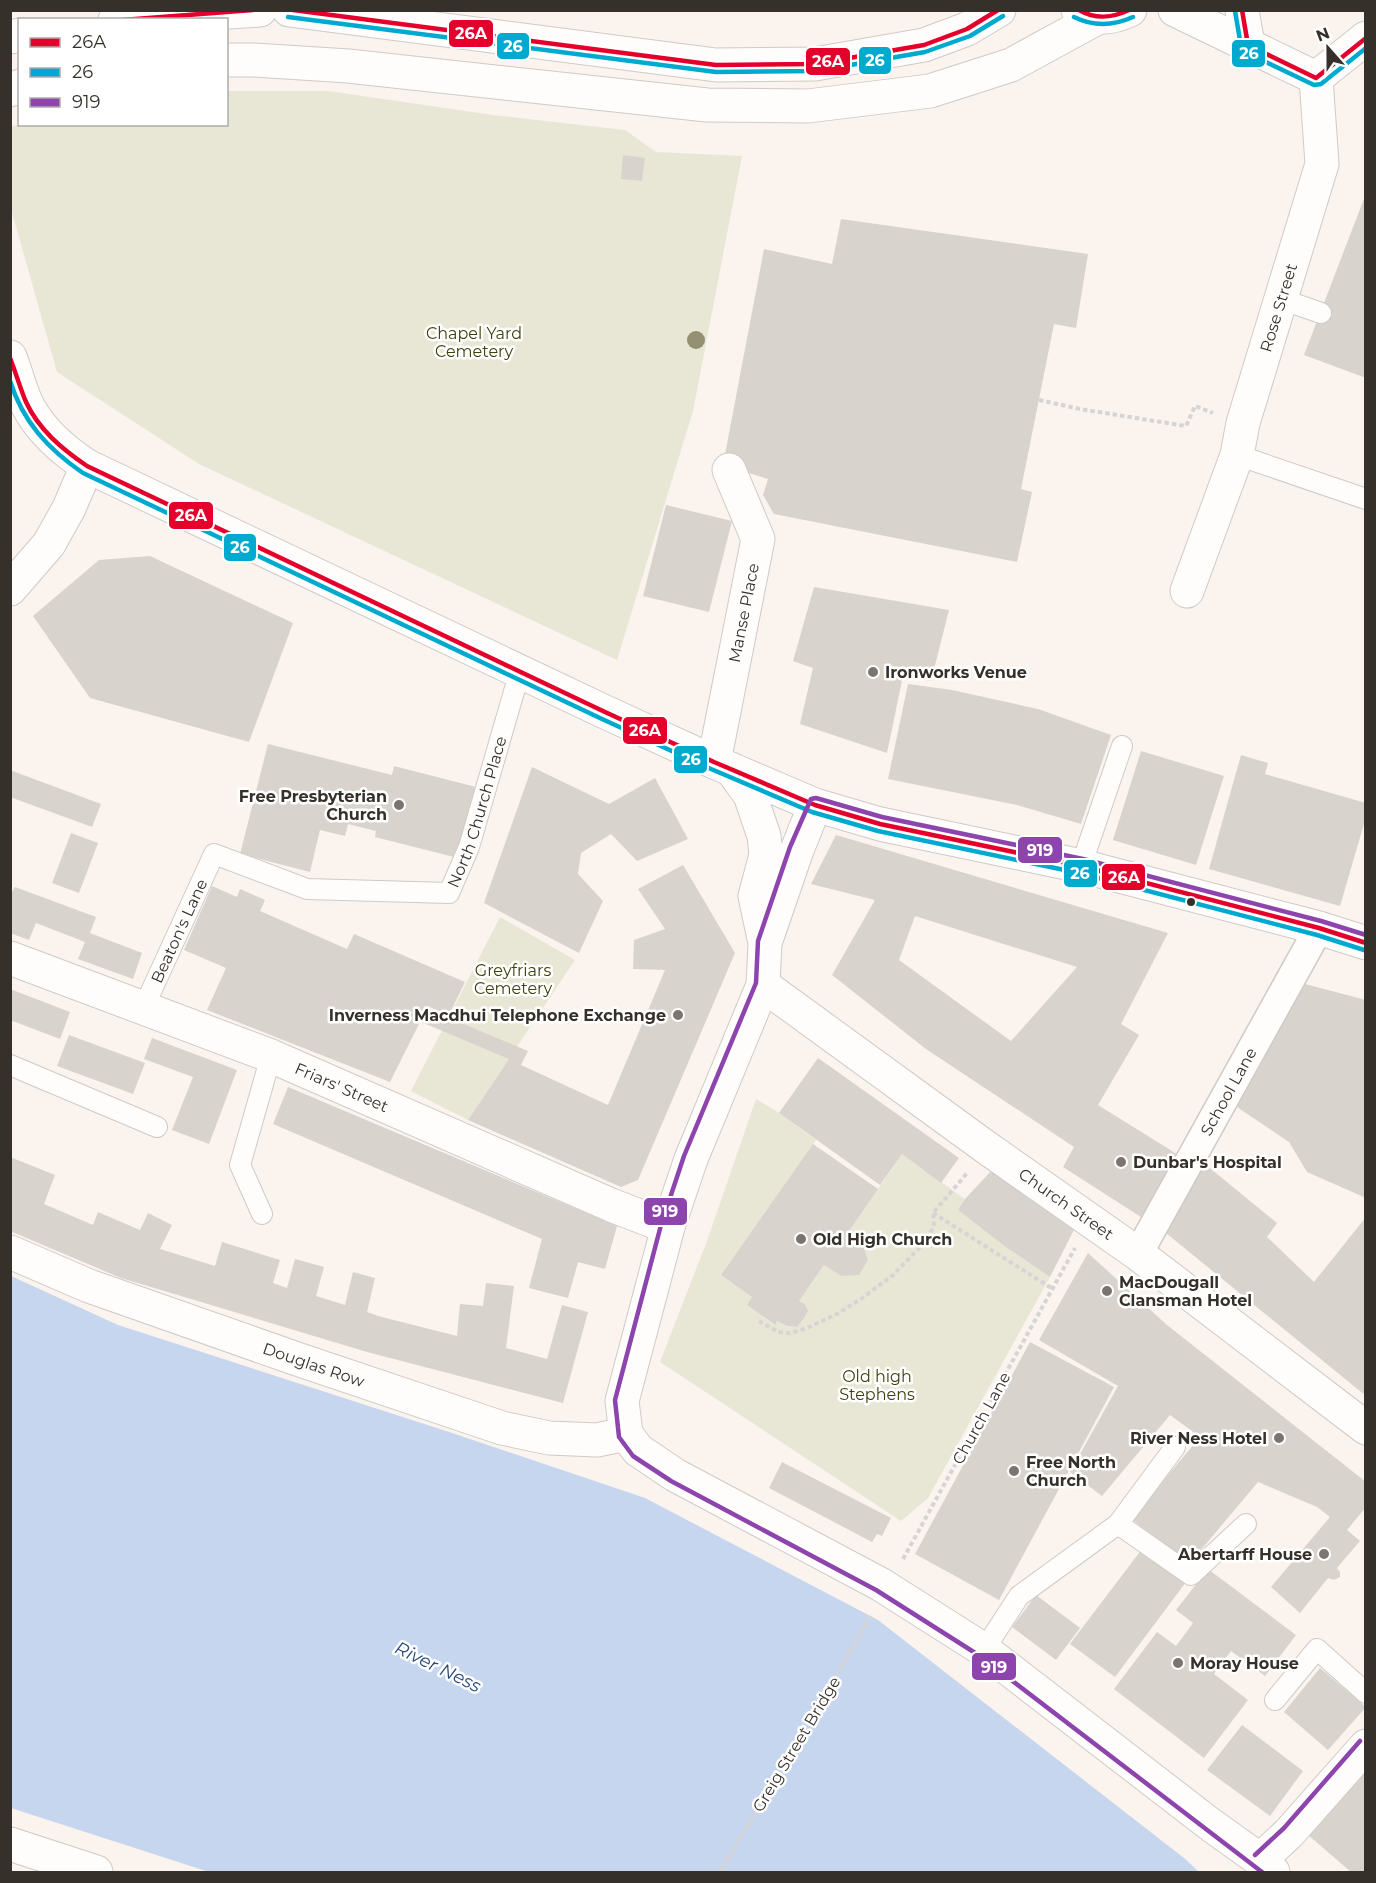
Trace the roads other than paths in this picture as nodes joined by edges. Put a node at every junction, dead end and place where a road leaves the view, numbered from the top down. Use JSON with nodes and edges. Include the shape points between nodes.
{"nodes":[{"id":1,"x":260,"y":10,"type":"edge"},
{"id":2,"x":289,"y":10,"type":"edge"},
{"id":3,"x":999,"y":10,"type":"edge"},
{"id":4,"x":1130,"y":10,"type":"edge"},
{"id":5,"x":1175,"y":10,"type":"edge"},
{"id":6,"x":1242,"y":10,"type":"edge"},
{"id":7,"x":1088,"y":14,"type":"edge"},
{"id":8,"x":144,"y":18,"type":"edge"},
{"id":9,"x":1365,"y":39,"type":"edge"},
{"id":10,"x":1248,"y":45,"type":"junction"},
{"id":11,"x":228,"y":60,"type":"edge"},
{"id":12,"x":1316,"y":78,"type":"junction"},
{"id":13,"x":1281,"y":299,"type":"junction"},
{"id":14,"x":1321,"y":313,"type":"dead end"},
{"id":15,"x":10,"y":357,"type":"edge"},
{"id":16,"x":1240,"y":439,"type":"junction"},
{"id":17,"x":87,"y":466,"type":"junction"},
{"id":18,"x":729,"y":470,"type":"dead end"},
{"id":19,"x":1365,"y":499,"type":"edge"},
{"id":20,"x":10,"y":589,"type":"edge"},
{"id":21,"x":1187,"y":591,"type":"dead end"},
{"id":22,"x":520,"y":671,"type":"junction"},
{"id":23,"x":1122,"y":746,"type":"dead end"},
{"id":24,"x":723,"y":766,"type":"junction"},
{"id":25,"x":815,"y":805,"type":"junction"},
{"id":26,"x":213,"y":854,"type":"joint"},
{"id":27,"x":1082,"y":866,"type":"junction"},
{"id":28,"x":1319,"y":928,"type":"junction"},
{"id":29,"x":765,"y":943,"type":"junction"},
{"id":30,"x":1365,"y":943,"type":"edge"},
{"id":31,"x":10,"y":958,"type":"edge"},
{"id":32,"x":763,"y":985,"type":"junction"},
{"id":33,"x":143,"y":1009,"type":"junction"},
{"id":34,"x":271,"y":1056,"type":"junction"},
{"id":35,"x":10,"y":1065,"type":"edge"},
{"id":36,"x":157,"y":1127,"type":"dead end"},
{"id":37,"x":262,"y":1214,"type":"dead end"},
{"id":38,"x":668,"y":1227,"type":"junction"},
{"id":39,"x":10,"y":1252,"type":"edge"},
{"id":40,"x":1138,"y":1254,"type":"junction"},
{"id":41,"x":1365,"y":1428,"type":"edge"},
{"id":42,"x":626,"y":1434,"type":"junction"},
{"id":43,"x":1175,"y":1447,"type":"dead end"},
{"id":44,"x":1118,"y":1524,"type":"junction"},
{"id":45,"x":1246,"y":1524,"type":"dead end"},
{"id":46,"x":984,"y":1650,"type":"junction"},
{"id":47,"x":1365,"y":1693,"type":"edge"},
{"id":48,"x":1275,"y":1700,"type":"dead end"},
{"id":49,"x":1365,"y":1746,"type":"edge"},
{"id":50,"x":10,"y":1844,"type":"edge"},
{"id":51,"x":1266,"y":1866,"type":"edge"},
{"id":52,"x":96,"y":1872,"type":"edge"}],
"edges":[{"from":1,"to":8,"type":"main road"},
{"from":2,"to":3,"type":"main road","via":[[716,65],[815,64],[924,45],[967,29]]},
{"from":4,"to":7,"type":"main road","via":[[1117,16]]},
{"from":5,"to":10,"type":"main road"},
{"from":6,"to":10,"type":"main road"},
{"from":7,"to":11,"type":"main road","via":[[1011,65],[930,91],[808,106],[707,105],[348,66]]},
{"from":9,"to":12,"type":"main road"},
{"from":10,"to":12,"type":"main road"},
{"from":12,"to":13,"type":"main road","name":"Rose Street","via":[[1323,164]]},
{"from":13,"to":14,"type":"lane"},
{"from":13,"to":16,"type":"main road","name":"Rose Street"},
{"from":15,"to":17,"type":"main road","via":[[30,409],[45,431],[65,452]]},
{"from":16,"to":19,"type":"lane"},
{"from":16,"to":21,"type":"main road","name":"Rose Street"},
{"from":17,"to":20,"type":"main road","via":[[49,544]]},
{"from":17,"to":22,"type":"main road"},
{"from":18,"to":24,"type":"main road","name":"Manse Place","via":[[758,539]]},
{"from":22,"to":24,"type":"main road"},
{"from":22,"to":26,"type":"lane","name":"North Church Place","via":[[469,847],[449,893],[307,889]]},
{"from":23,"to":27,"type":"lane"},
{"from":24,"to":25,"type":"main road"},
{"from":24,"to":29,"type":"main road","via":[[750,795],[764,836],[766,855],[755,896]]},
{"from":25,"to":27,"type":"main road","via":[[880,824]]},
{"from":25,"to":29,"type":"main road"},
{"from":26,"to":33,"type":"lane","name":"Beaton's Lane"},
{"from":27,"to":28,"type":"main road"},
{"from":28,"to":30,"type":"main road"},
{"from":28,"to":40,"type":"street","name":"School Lane"},
{"from":29,"to":32,"type":"main road"},
{"from":31,"to":33,"type":"main road","name":"Friars' Street"},
{"from":32,"to":38,"type":"main road"},
{"from":32,"to":40,"type":"main road","name":"Church Street"},
{"from":33,"to":34,"type":"main road","name":"Friars' Street"},
{"from":34,"to":37,"type":"lane","via":[[240,1165]]},
{"from":34,"to":38,"type":"main road","name":"Friars' Street"},
{"from":35,"to":36,"type":"lane"},
{"from":38,"to":42,"type":"main road","via":[[622,1401]]},
{"from":39,"to":42,"type":"main road","name":"Douglas Row","via":[[88,1286],[502,1428],[549,1438],[597,1440]]},
{"from":40,"to":41,"type":"main road","name":"Church Street"},
{"from":42,"to":46,"type":"main road","via":[[638,1450],[675,1475],[880,1584]]},
{"from":43,"to":44,"type":"lane"},
{"from":44,"to":45,"type":"lane","via":[[1191,1575]]},
{"from":44,"to":46,"type":"lane","via":[[1019,1596]]},
{"from":46,"to":51,"type":"main road"},
{"from":47,"to":48,"type":"lane","via":[[1317,1649]]},
{"from":49,"to":51,"type":"main road","via":[[1289,1833]]},
{"from":50,"to":52,"type":"main road"}]}
